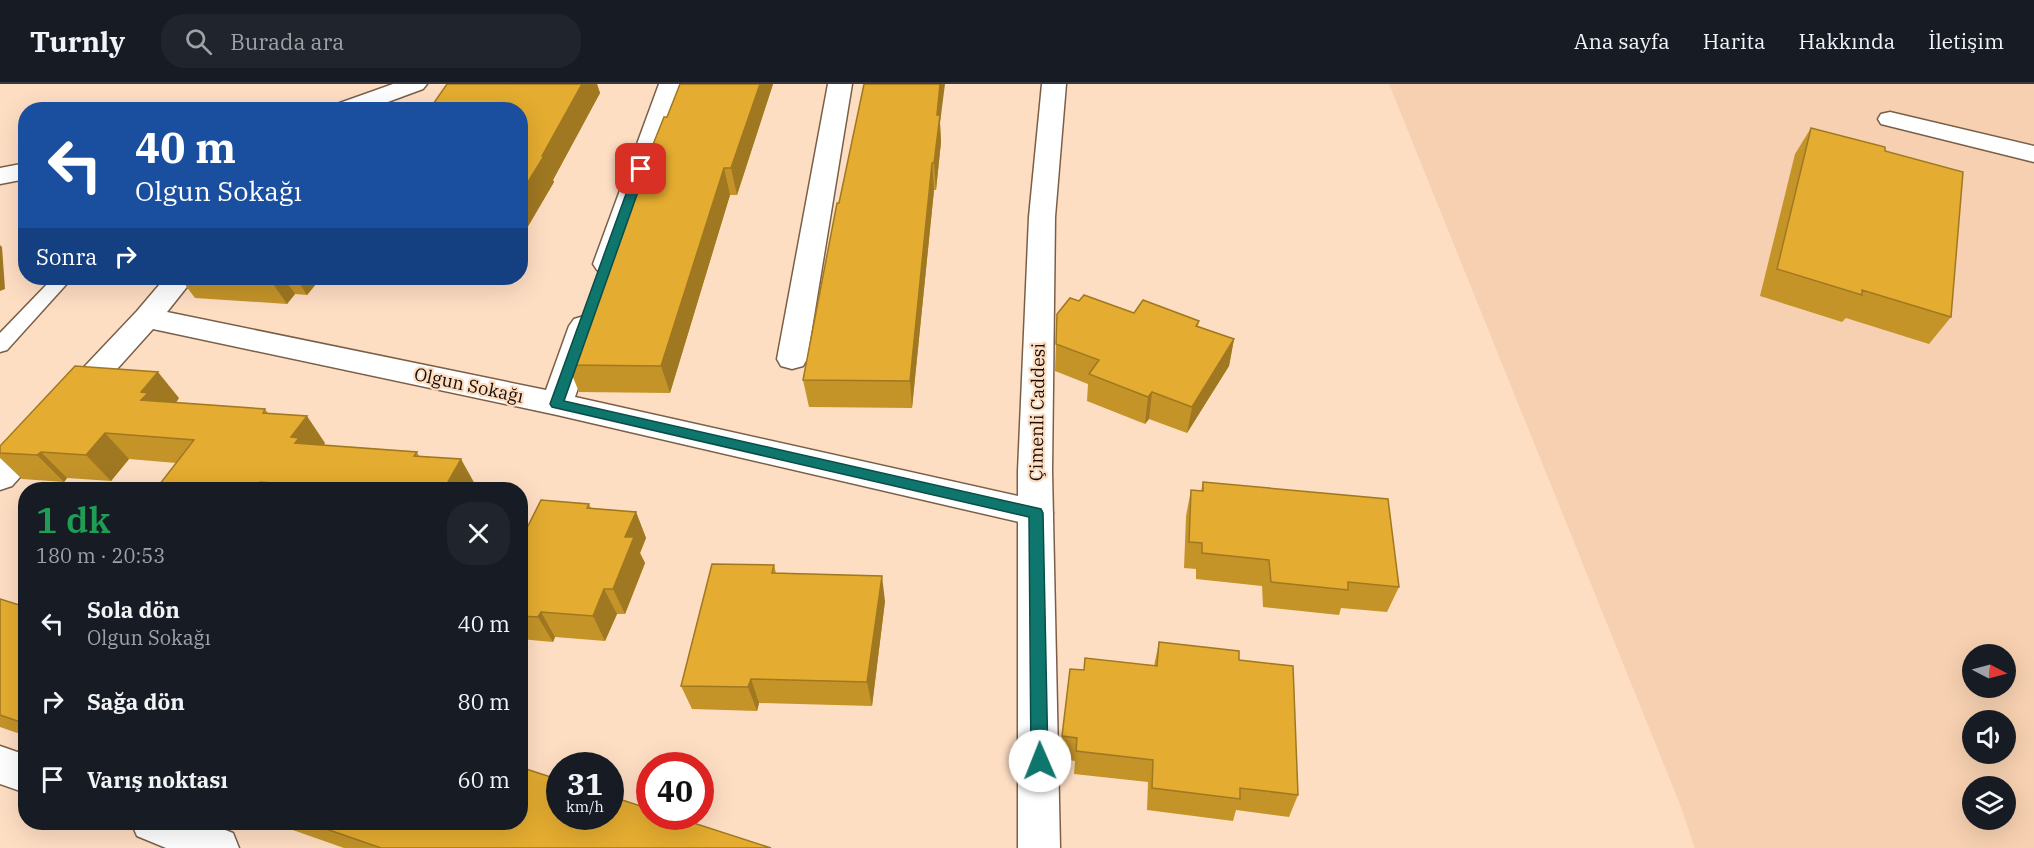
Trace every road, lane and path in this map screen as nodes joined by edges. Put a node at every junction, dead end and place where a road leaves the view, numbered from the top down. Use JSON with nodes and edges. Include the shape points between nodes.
{"nodes":[{"id":1,"x":415,"y":84,"type":"edge"},
{"id":2,"x":671,"y":84,"type":"edge"},
{"id":3,"x":840,"y":84,"type":"edge"},
{"id":4,"x":1054,"y":84,"type":"edge"},
{"id":5,"x":364,"y":102,"type":"edge"},
{"id":6,"x":1890,"y":119,"type":"dead end"},
{"id":7,"x":2034,"y":154,"type":"edge"},
{"id":8,"x":18,"y":173,"type":"edge"},
{"id":9,"x":0,"y":176,"type":"edge"},
{"id":10,"x":56,"y":285,"type":"edge"},
{"id":11,"x":174,"y":285,"type":"edge"},
{"id":12,"x":147,"y":318,"type":"junction"},
{"id":13,"x":0,"y":345,"type":"edge"},
{"id":14,"x":792,"y":359,"type":"dead end"},
{"id":15,"x":557,"y":404,"type":"junction"},
{"id":16,"x":0,"y":477,"type":"edge"},
{"id":17,"x":1036,"y":513,"type":"junction"},
{"id":18,"x":0,"y":765,"type":"edge"},
{"id":19,"x":18,"y":771,"type":"edge"},
{"id":20,"x":172,"y":830,"type":"edge"},
{"id":21,"x":218,"y":848,"type":"edge"},
{"id":22,"x":1039,"y":848,"type":"edge"}],
"edges":[{"from":1,"to":5,"type":"street"},
{"from":2,"to":15,"type":"street"},
{"from":3,"to":14,"type":"street"},
{"from":4,"to":17,"type":"street","name":"Çimenli Caddesi","via":[[1042,217]]},
{"from":6,"to":7,"type":"street"},
{"from":8,"to":9,"type":"street"},
{"from":10,"to":13,"type":"lane"},
{"from":11,"to":12,"type":"street"},
{"from":12,"to":15,"type":"street","name":"Olgun Sokağı"},
{"from":12,"to":16,"type":"street"},
{"from":15,"to":17,"type":"street","name":"Olgun Sokağı"},
{"from":17,"to":22,"type":"street","name":"Çimenli Caddesi"},
{"from":18,"to":19,"type":"street"},
{"from":20,"to":21,"type":"street"}]}
